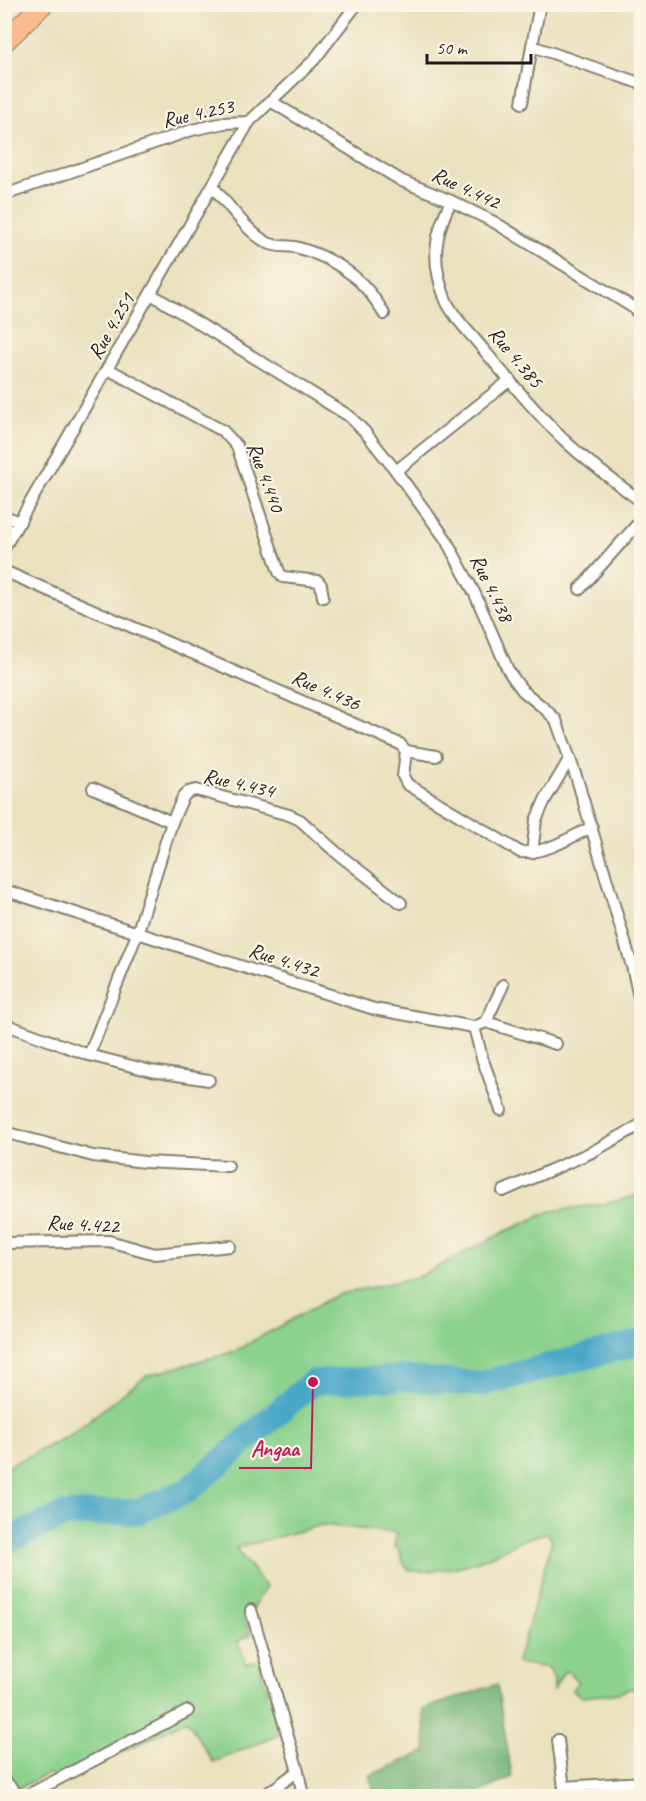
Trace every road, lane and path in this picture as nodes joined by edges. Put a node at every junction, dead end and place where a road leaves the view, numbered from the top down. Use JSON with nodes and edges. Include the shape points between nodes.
{"nodes":[{"id":1,"x":43,"y":4,"type":"edge"},
{"id":2,"x":357,"y":4,"type":"edge"},
{"id":3,"x":540,"y":4,"type":"edge"},
{"id":4,"x":4,"y":42,"type":"edge"},
{"id":5,"x":532,"y":46,"type":"junction"},
{"id":6,"x":642,"y":84,"type":"edge"},
{"id":7,"x":272,"y":102,"type":"junction"},
{"id":8,"x":522,"y":103,"type":"dead end"},
{"id":9,"x":249,"y":122,"type":"junction"},
{"id":10,"x":213,"y":188,"type":"junction"},
{"id":11,"x":4,"y":195,"type":"edge"},
{"id":12,"x":451,"y":201,"type":"junction"},
{"id":13,"x":151,"y":294,"type":"junction"},
{"id":14,"x":642,"y":299,"type":"edge"},
{"id":15,"x":639,"y":312,"type":"edge"},
{"id":16,"x":384,"y":314,"type":"dead end"},
{"id":17,"x":108,"y":369,"type":"junction"},
{"id":18,"x":510,"y":380,"type":"junction"},
{"id":19,"x":396,"y":471,"type":"junction"},
{"id":20,"x":642,"y":502,"type":"edge"},
{"id":21,"x":4,"y":516,"type":"edge"},
{"id":22,"x":642,"y":519,"type":"edge"},
{"id":23,"x":20,"y":522,"type":"junction"},
{"id":24,"x":4,"y":548,"type":"edge"},
{"id":25,"x":4,"y":571,"type":"edge"},
{"id":26,"x":580,"y":589,"type":"dead end"},
{"id":27,"x":323,"y":597,"type":"dead end"},
{"id":28,"x":406,"y":752,"type":"junction"},
{"id":29,"x":436,"y":756,"type":"dead end"},
{"id":30,"x":570,"y":758,"type":"junction"},
{"id":31,"x":93,"y":788,"type":"dead end"},
{"id":32,"x":171,"y":822,"type":"junction"},
{"id":33,"x":592,"y":827,"type":"junction"},
{"id":34,"x":532,"y":853,"type":"junction"},
{"id":35,"x":4,"y":891,"type":"edge"},
{"id":36,"x":401,"y":903,"type":"dead end"},
{"id":37,"x":137,"y":934,"type":"junction"},
{"id":38,"x":637,"y":963,"type":"edge"},
{"id":39,"x":503,"y":985,"type":"dead end"},
{"id":40,"x":642,"y":1010,"type":"edge"},
{"id":41,"x":486,"y":1022,"type":"junction"},
{"id":42,"x":4,"y":1024,"type":"edge"},
{"id":43,"x":474,"y":1027,"type":"junction"},
{"id":44,"x":556,"y":1044,"type":"dead end"},
{"id":45,"x":89,"y":1055,"type":"junction"},
{"id":46,"x":209,"y":1080,"type":"dead end"},
{"id":47,"x":501,"y":1110,"type":"dead end"},
{"id":48,"x":642,"y":1124,"type":"edge"},
{"id":49,"x":4,"y":1132,"type":"edge"},
{"id":50,"x":228,"y":1166,"type":"dead end"},
{"id":51,"x":503,"y":1191,"type":"dead end"},
{"id":52,"x":4,"y":1244,"type":"edge"},
{"id":53,"x":230,"y":1245,"type":"dead end"},
{"id":54,"x":251,"y":1610,"type":"dead end"},
{"id":55,"x":189,"y":1711,"type":"dead end"},
{"id":56,"x":558,"y":1740,"type":"dead end"},
{"id":57,"x":298,"y":1771,"type":"junction"},
{"id":58,"x":4,"y":1780,"type":"edge"},
{"id":59,"x":642,"y":1782,"type":"edge"},
{"id":60,"x":564,"y":1792,"type":"edge"},
{"id":61,"x":19,"y":1797,"type":"edge"},
{"id":62,"x":26,"y":1797,"type":"edge"},
{"id":63,"x":264,"y":1797,"type":"edge"},
{"id":64,"x":303,"y":1797,"type":"edge"}],
"edges":[{"from":1,"to":4,"type":"highway"},
{"from":2,"to":7,"type":"street","name":"Rue 4.253","via":[[314,60]]},
{"from":3,"to":5,"type":"street"},
{"from":5,"to":6,"type":"street"},
{"from":5,"to":8,"type":"street"},
{"from":7,"to":9,"type":"street","name":"Rue 4.253"},
{"from":7,"to":12,"type":"street","name":"Rue 4.442","via":[[402,181]]},
{"from":9,"to":10,"type":"street","name":"Rue 4.251"},
{"from":9,"to":11,"type":"street","name":"Rue 4.253","via":[[192,130]]},
{"from":10,"to":13,"type":"street","name":"Rue 4.251"},
{"from":10,"to":16,"type":"street","via":[[270,245],[296,247],[340,265],[375,298]]},
{"from":12,"to":15,"type":"street","name":"Rue 4.442","via":[[494,222]]},
{"from":12,"to":18,"type":"street","name":"Rue 4.385","via":[[435,242],[437,269],[446,300]]},
{"from":13,"to":17,"type":"street","name":"Rue 4.251"},
{"from":13,"to":19,"type":"street","name":"Rue 4.438","via":[[349,416]]},
{"from":14,"to":15,"type":"street"},
{"from":17,"to":23,"type":"street","name":"Rue 4.251"},
{"from":17,"to":27,"type":"street","name":"Rue 4.440","via":[[230,438],[237,446],[279,572],[283,577],[318,581]]},
{"from":18,"to":19,"type":"street"},
{"from":18,"to":20,"type":"street","name":"Rue 4.385","via":[[563,439]]},
{"from":19,"to":30,"type":"street","name":"Rue 4.438","via":[[445,538],[508,670],[523,691],[556,720]]},
{"from":21,"to":23,"type":"street"},
{"from":22,"to":26,"type":"street"},
{"from":23,"to":24,"type":"street","name":"Rue 4.251"},
{"from":25,"to":28,"type":"street","name":"Rue 4.436","via":[[399,744]]},
{"from":28,"to":29,"type":"street"},
{"from":28,"to":34,"type":"street","via":[[403,776],[407,784],[509,847]]},
{"from":30,"to":33,"type":"street","name":"Rue 4.438"},
{"from":30,"to":34,"type":"street","via":[[536,820]]},
{"from":31,"to":32,"type":"street"},
{"from":32,"to":36,"type":"street","name":"Rue 4.434","via":[[183,797],[196,790],[289,815]]},
{"from":32,"to":37,"type":"street","name":"Rue 4.434"},
{"from":33,"to":34,"type":"street"},
{"from":33,"to":38,"type":"street","name":"Rue 4.438"},
{"from":35,"to":37,"type":"street","name":"Rue 4.432"},
{"from":37,"to":43,"type":"street","name":"Rue 4.432","via":[[374,1009]]},
{"from":37,"to":45,"type":"street","name":"Rue 4.434"},
{"from":38,"to":40,"type":"street","name":"Rue 4.438"},
{"from":39,"to":41,"type":"street"},
{"from":41,"to":43,"type":"street"},
{"from":41,"to":44,"type":"street"},
{"from":42,"to":45,"type":"street"},
{"from":43,"to":47,"type":"street"},
{"from":45,"to":46,"type":"street","via":[[151,1071]]},
{"from":48,"to":51,"type":"street","via":[[592,1152]]},
{"from":49,"to":50,"type":"street","via":[[93,1156]]},
{"from":52,"to":53,"type":"street","name":"Rue 4.422","via":[[109,1241],[155,1254]]},
{"from":54,"to":57,"type":"street"},
{"from":55,"to":62,"type":"street"},
{"from":56,"to":60,"type":"street"},
{"from":57,"to":63,"type":"street"},
{"from":57,"to":64,"type":"street"},
{"from":58,"to":61,"type":"street"},
{"from":59,"to":60,"type":"street"}]}
